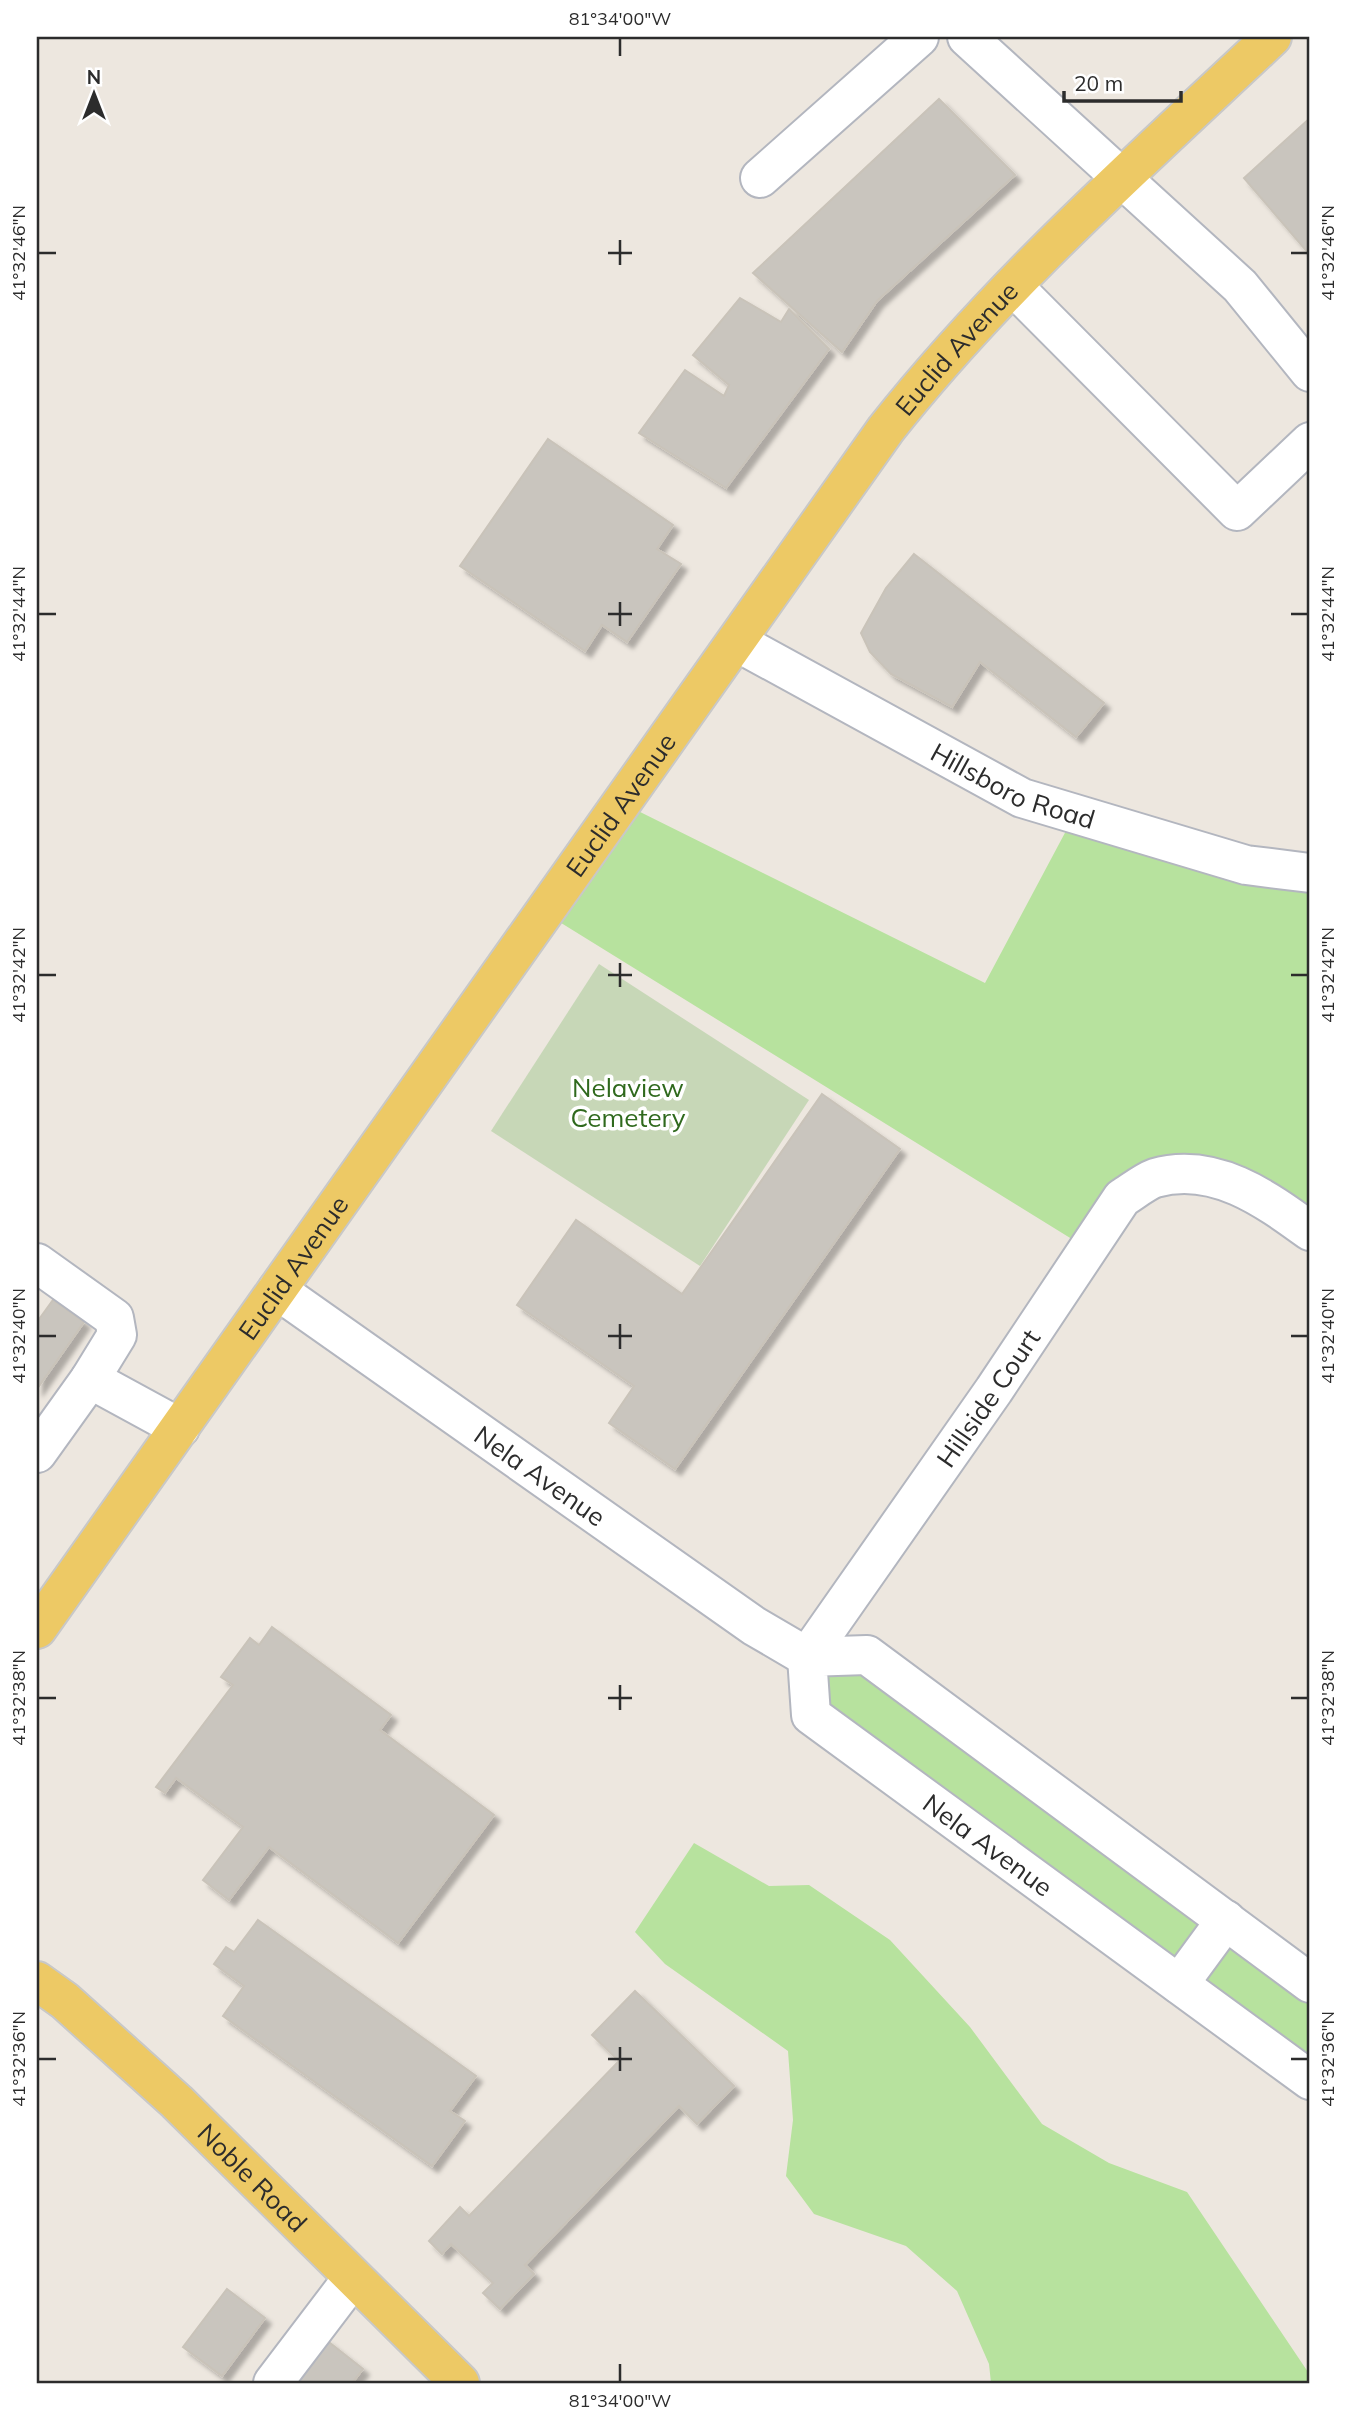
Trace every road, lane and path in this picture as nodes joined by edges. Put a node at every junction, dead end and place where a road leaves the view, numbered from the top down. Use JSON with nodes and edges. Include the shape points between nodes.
{"nodes":[{"id":1,"x":919,"y":37,"type":"edge"},
{"id":2,"x":967,"y":37,"type":"edge"},
{"id":3,"x":1272,"y":37,"type":"edge"},
{"id":4,"x":760,"y":178,"type":"dead end"},
{"id":5,"x":1121,"y":179,"type":"junction"},
{"id":6,"x":1013,"y":286,"type":"junction"},
{"id":7,"x":1310,"y":372,"type":"edge"},
{"id":8,"x":1310,"y":442,"type":"edge"},
{"id":9,"x":737,"y":642,"type":"junction"},
{"id":10,"x":1310,"y":873,"type":"edge"},
{"id":11,"x":1310,"y":1231,"type":"edge"},
{"id":12,"x":37,"y":1263,"type":"edge"},
{"id":13,"x":276,"y":1290,"type":"junction"},
{"id":14,"x":90,"y":1379,"type":"junction"},
{"id":15,"x":180,"y":1428,"type":"junction"},
{"id":16,"x":37,"y":1453,"type":"edge"},
{"id":17,"x":37,"y":1629,"type":"edge"},
{"id":18,"x":807,"y":1657,"type":"junction"},
{"id":19,"x":1226,"y":1920,"type":"junction"},
{"id":20,"x":37,"y":1981,"type":"edge"},
{"id":21,"x":1310,"y":1983,"type":"edge"},
{"id":22,"x":1179,"y":1984,"type":"junction"},
{"id":23,"x":1310,"y":2080,"type":"edge"},
{"id":24,"x":352,"y":2279,"type":"junction"},
{"id":25,"x":273,"y":2383,"type":"edge"},
{"id":26,"x":460,"y":2383,"type":"edge"}],
"edges":[{"from":1,"to":4,"type":"street"},
{"from":2,"to":5,"type":"street"},
{"from":3,"to":5,"type":"main road","name":"Euclid Avenue"},
{"from":5,"to":6,"type":"main road","name":"Euclid Avenue"},
{"from":5,"to":7,"type":"street","via":[[1240,286]]},
{"from":6,"to":8,"type":"street","via":[[1237,511]]},
{"from":6,"to":9,"type":"main road","name":"Euclid Avenue","via":[[942,359],[886,429]]},
{"from":9,"to":10,"type":"street","name":"Hillsboro Road","via":[[1022,798],[1246,865]]},
{"from":9,"to":13,"type":"main road","name":"Euclid Avenue"},
{"from":11,"to":18,"type":"street","name":"Hillside Court","via":[[1263,1197],[1225,1181],[1190,1174],[1154,1179],[1122,1198]]},
{"from":12,"to":14,"type":"street","via":[[114,1318],[117,1335]]},
{"from":13,"to":15,"type":"main road","name":"Euclid Avenue"},
{"from":13,"to":18,"type":"street","name":"Nela Avenue","via":[[754,1626]]},
{"from":14,"to":15,"type":"street"},
{"from":14,"to":16,"type":"street"},
{"from":15,"to":17,"type":"main road","name":"Euclid Avenue"},
{"from":18,"to":19,"type":"street","via":[[867,1655]]},
{"from":18,"to":22,"type":"street","name":"Nela Avenue","via":[[811,1715]]},
{"from":19,"to":21,"type":"street"},
{"from":19,"to":22,"type":"street"},
{"from":20,"to":24,"type":"main road","name":"Noble Road","via":[[177,2102]]},
{"from":22,"to":23,"type":"street","name":"Nela Avenue"},
{"from":24,"to":25,"type":"street"},
{"from":24,"to":26,"type":"main road","name":"Noble Road"}]}
